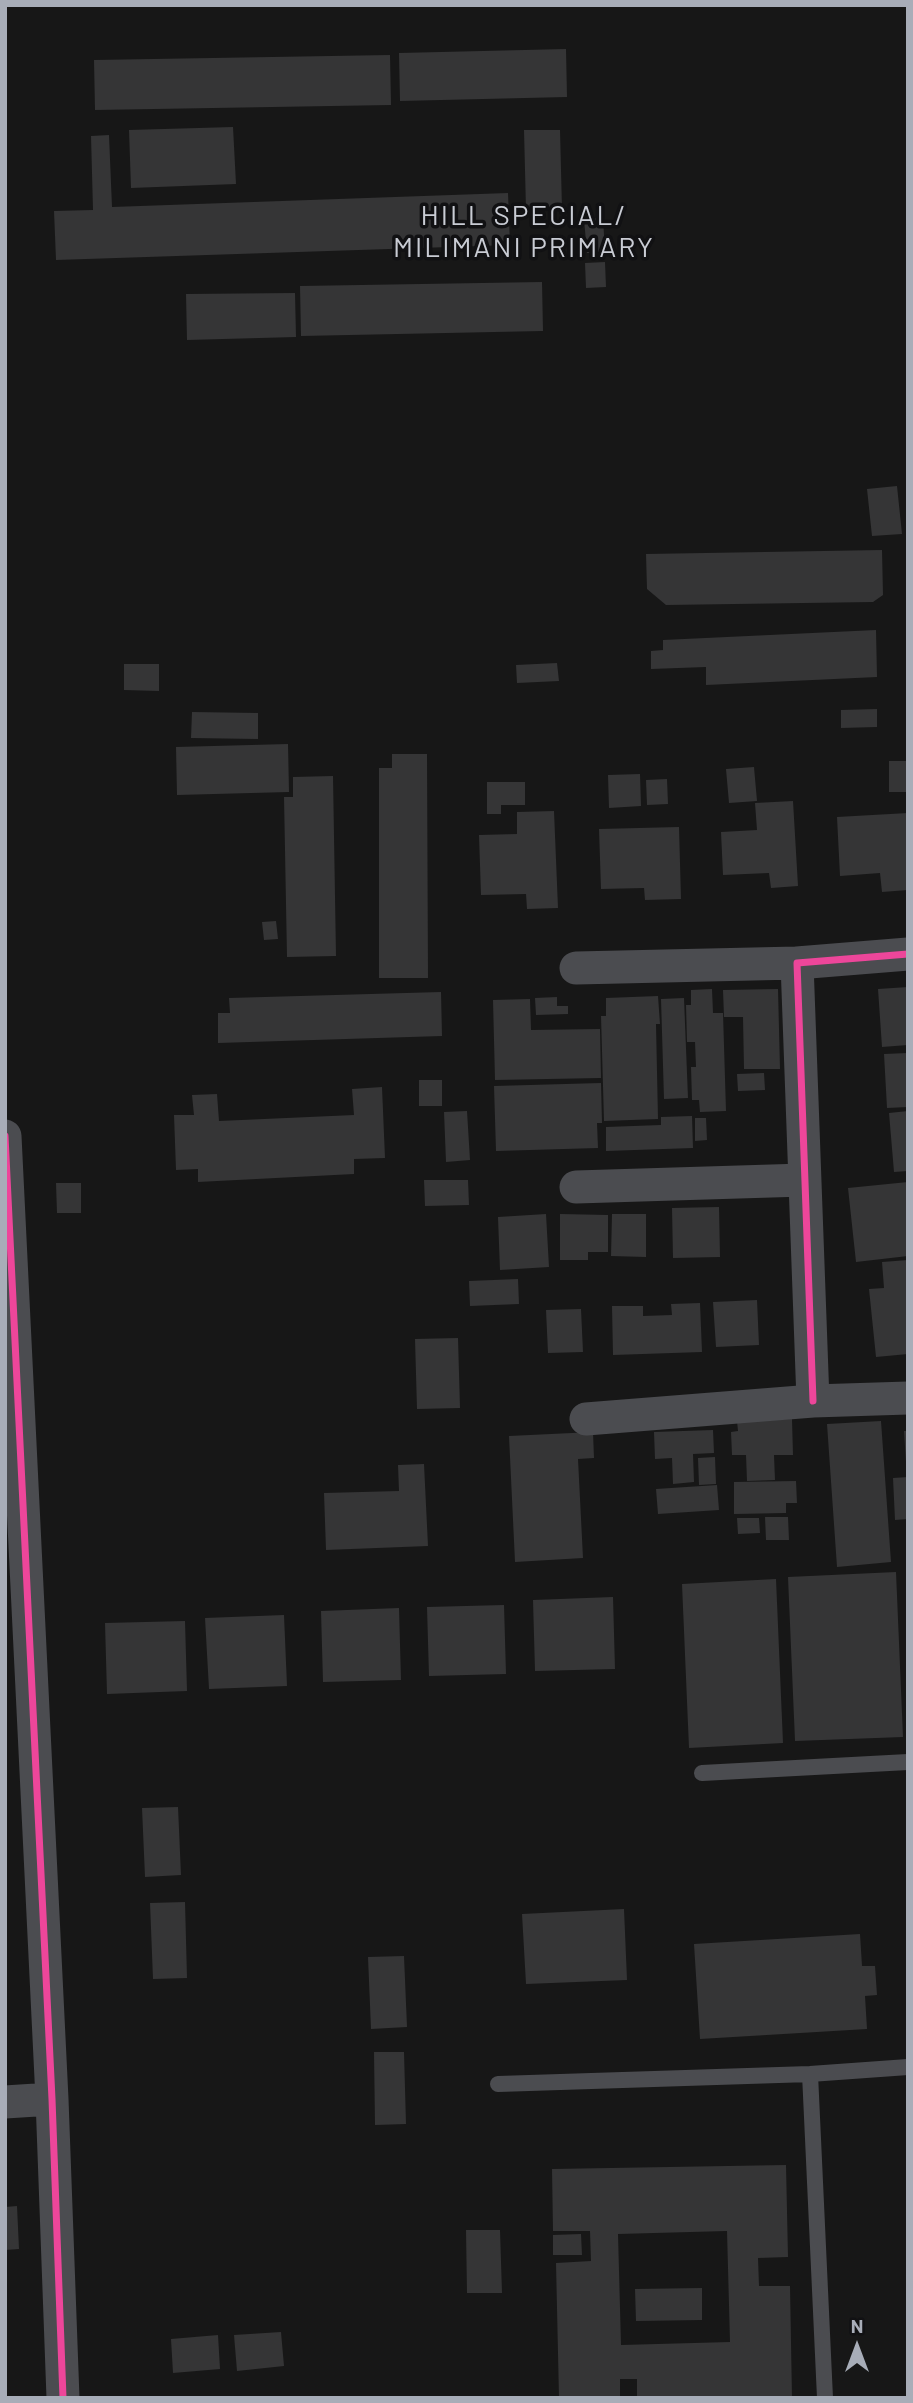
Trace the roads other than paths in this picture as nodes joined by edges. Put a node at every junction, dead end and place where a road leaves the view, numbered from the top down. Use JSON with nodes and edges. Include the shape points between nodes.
{"nodes":[{"id":1,"x":908,"y":954,"type":"edge"},
{"id":2,"x":797,"y":963,"type":"junction"},
{"id":3,"x":576,"y":968,"type":"dead end"},
{"id":4,"x":5,"y":1136,"type":"edge"},
{"id":5,"x":804,"y":1180,"type":"junction"},
{"id":6,"x":576,"y":1187,"type":"dead end"},
{"id":7,"x":908,"y":1398,"type":"edge"},
{"id":8,"x":813,"y":1401,"type":"junction"},
{"id":9,"x":586,"y":1419,"type":"dead end"},
{"id":10,"x":18,"y":1685,"type":"edge"},
{"id":11,"x":908,"y":1762,"type":"edge"},
{"id":12,"x":702,"y":1773,"type":"dead end"},
{"id":13,"x":908,"y":2067,"type":"edge"},
{"id":14,"x":810,"y":2074,"type":"junction"},
{"id":15,"x":498,"y":2084,"type":"dead end"},
{"id":16,"x":52,"y":2099,"type":"junction"},
{"id":17,"x":5,"y":2102,"type":"edge"},
{"id":18,"x":63,"y":2398,"type":"edge"},
{"id":19,"x":825,"y":2398,"type":"edge"}],
"edges":[{"from":1,"to":2,"type":"street"},
{"from":2,"to":3,"type":"street"},
{"from":2,"to":5,"type":"street"},
{"from":4,"to":10,"type":"street"},
{"from":5,"to":6,"type":"street"},
{"from":5,"to":8,"type":"street"},
{"from":7,"to":8,"type":"street"},
{"from":8,"to":9,"type":"street"},
{"from":10,"to":16,"type":"street"},
{"from":11,"to":12,"type":"lane"},
{"from":13,"to":14,"type":"lane"},
{"from":14,"to":15,"type":"lane"},
{"from":14,"to":19,"type":"lane"},
{"from":16,"to":17,"type":"street"},
{"from":16,"to":18,"type":"street"}]}
